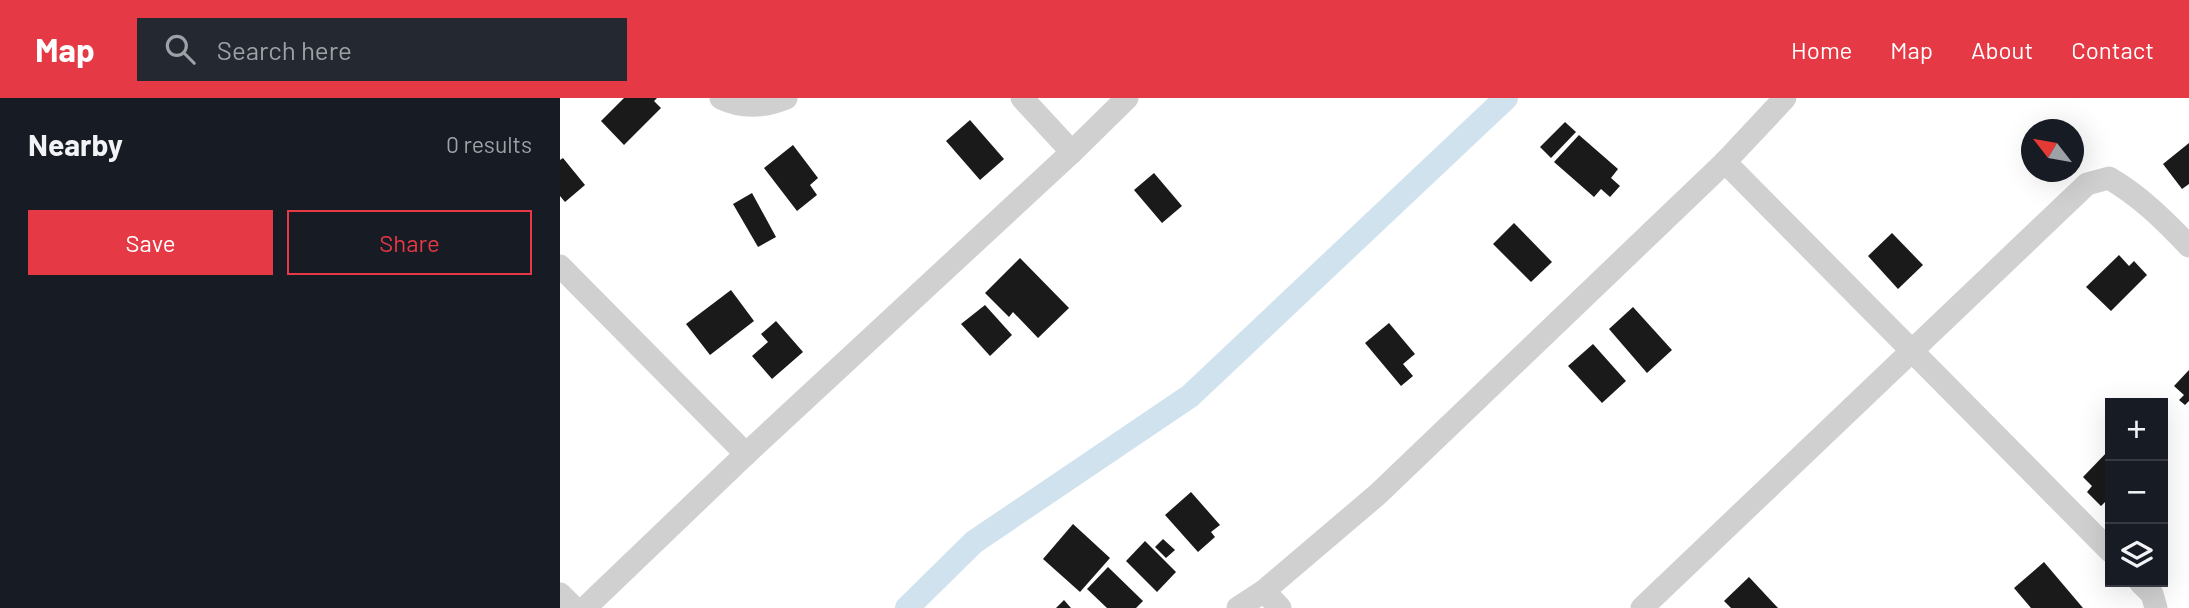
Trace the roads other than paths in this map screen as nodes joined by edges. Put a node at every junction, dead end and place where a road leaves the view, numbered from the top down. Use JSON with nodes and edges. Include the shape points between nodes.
{"nodes":[{"id":1,"x":721,"y":98,"type":"edge"},
{"id":2,"x":786,"y":98,"type":"edge"},
{"id":3,"x":1022,"y":98,"type":"edge"},
{"id":4,"x":1127,"y":98,"type":"edge"},
{"id":5,"x":1785,"y":98,"type":"edge"},
{"id":6,"x":1072,"y":152,"type":"junction"},
{"id":7,"x":1725,"y":162,"type":"junction"},
{"id":8,"x":2189,"y":246,"type":"edge"},
{"id":9,"x":560,"y":265,"type":"edge"},
{"id":10,"x":1912,"y":351,"type":"junction"},
{"id":11,"x":746,"y":454,"type":"junction"},
{"id":12,"x":2105,"y":546,"type":"edge"},
{"id":13,"x":2145,"y":587,"type":"edge"},
{"id":14,"x":1264,"y":591,"type":"junction"},
{"id":15,"x":560,"y":594,"type":"edge"},
{"id":16,"x":1653,"y":605,"type":"edge"},
{"id":17,"x":574,"y":608,"type":"edge"},
{"id":18,"x":585,"y":608,"type":"edge"},
{"id":19,"x":1238,"y":608,"type":"edge"},
{"id":20,"x":1280,"y":608,"type":"edge"},
{"id":21,"x":2156,"y":608,"type":"edge"}],
"edges":[{"from":1,"to":2,"type":"street","via":[[734,105],[755,106]]},
{"from":3,"to":6,"type":"street"},
{"from":4,"to":6,"type":"street"},
{"from":5,"to":7,"type":"street"},
{"from":6,"to":11,"type":"street"},
{"from":7,"to":10,"type":"street"},
{"from":7,"to":14,"type":"street","via":[[1378,494]]},
{"from":8,"to":10,"type":"street","via":[[2126,188],[2109,178],[2087,184]]},
{"from":9,"to":11,"type":"street"},
{"from":10,"to":12,"type":"street"},
{"from":10,"to":16,"type":"street"},
{"from":11,"to":18,"type":"street"},
{"from":13,"to":21,"type":"street"},
{"from":14,"to":19,"type":"street"},
{"from":14,"to":20,"type":"street"},
{"from":15,"to":17,"type":"street"}]}
